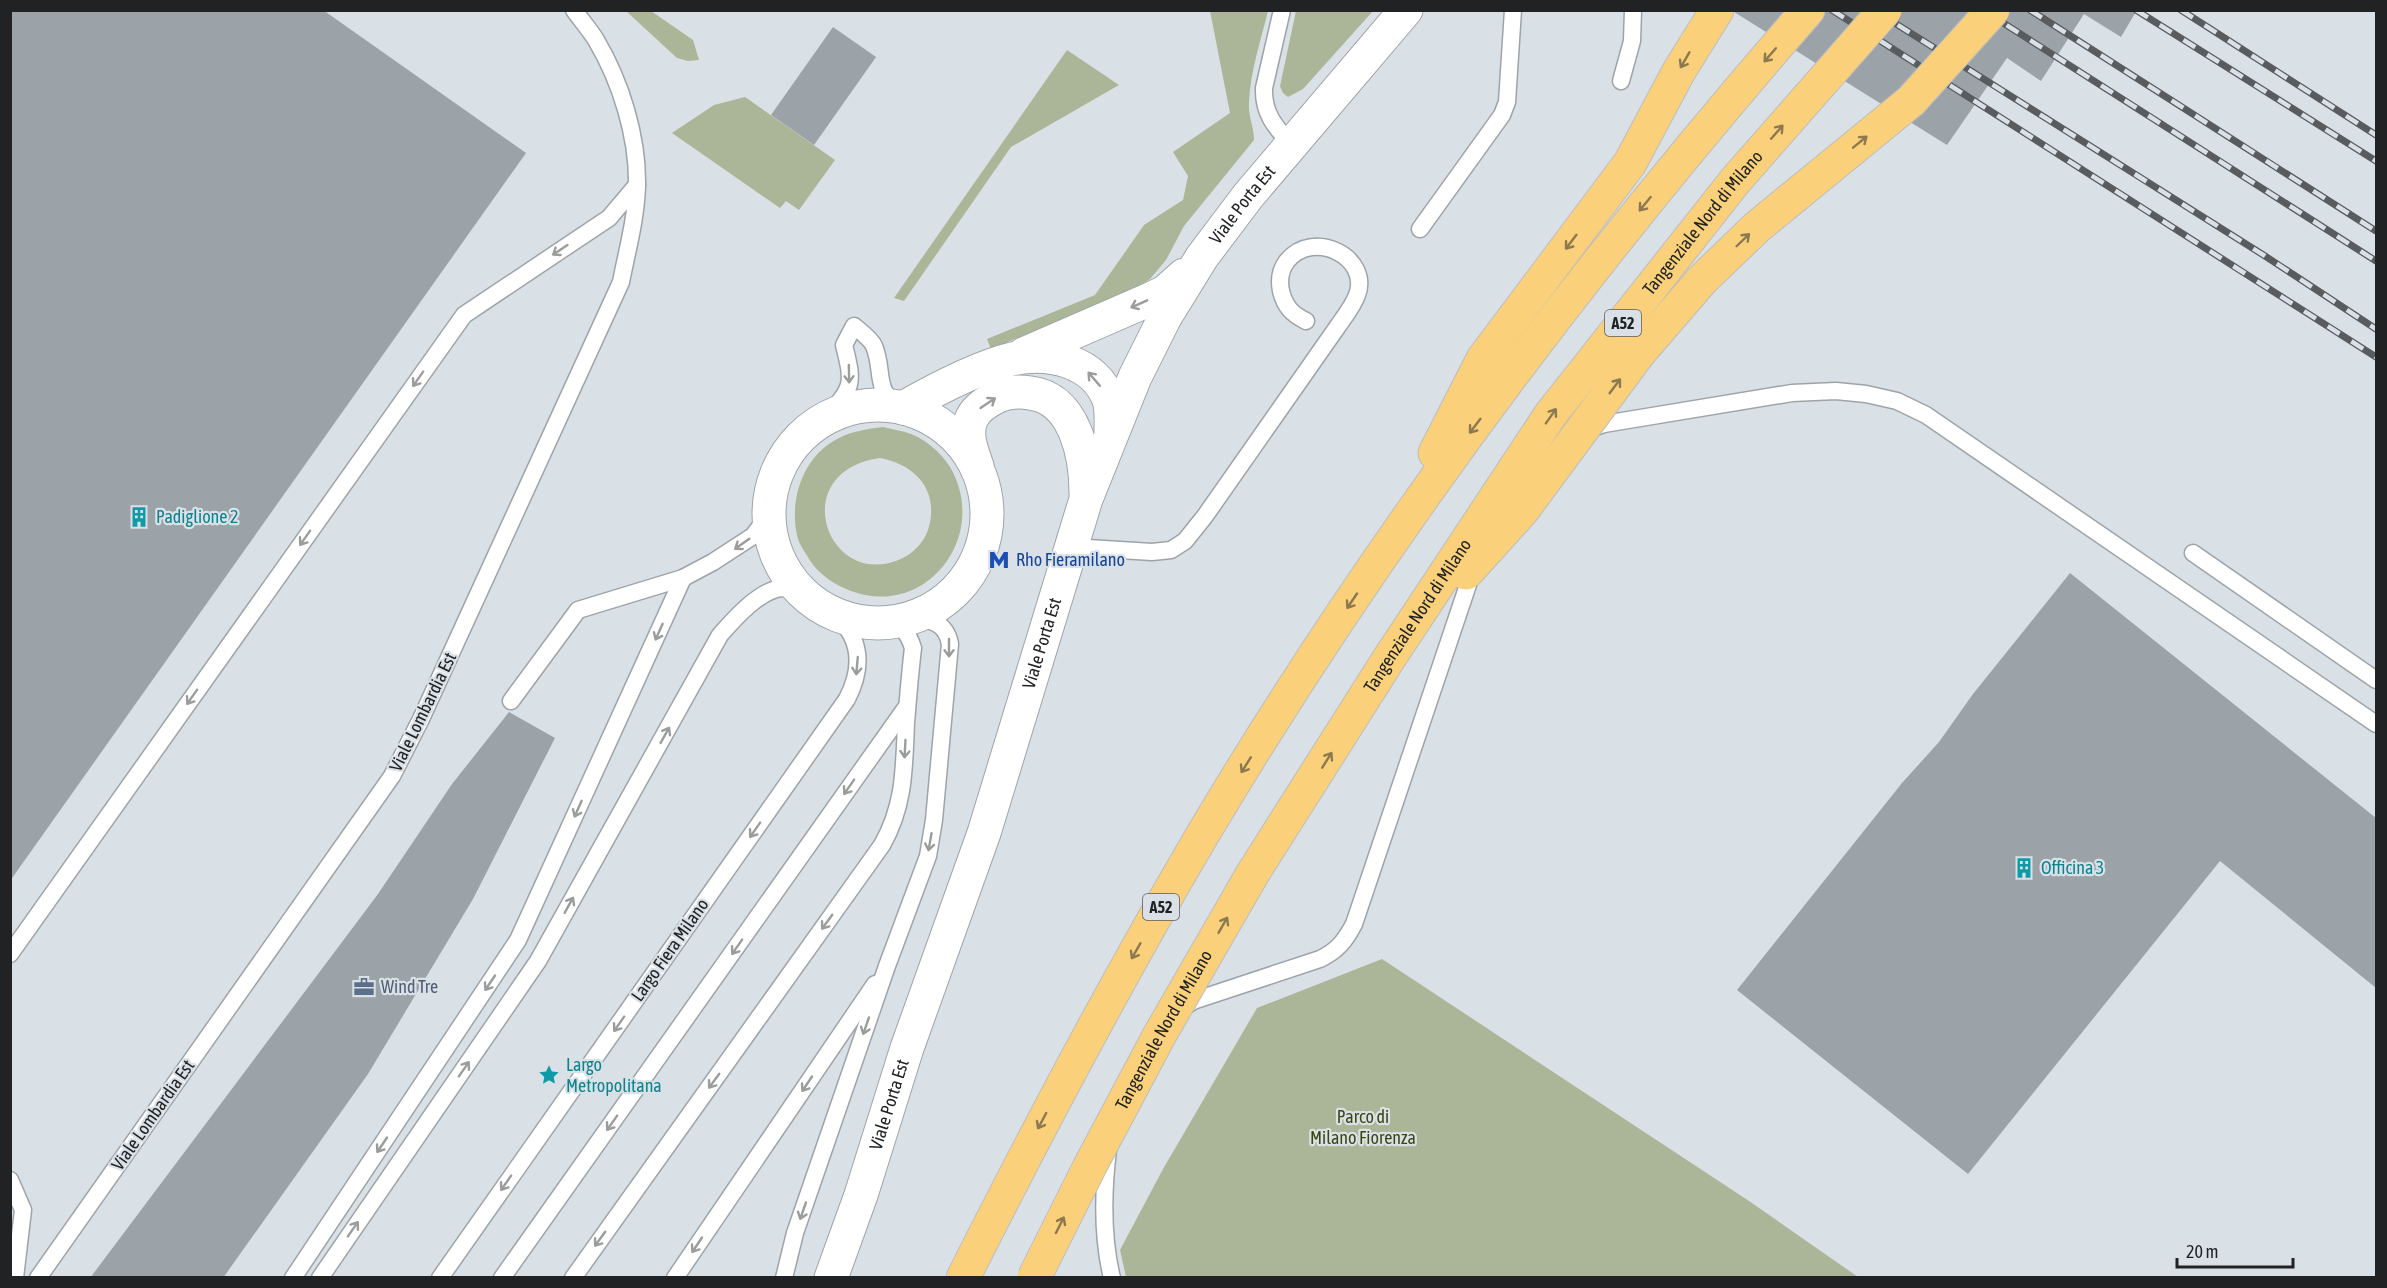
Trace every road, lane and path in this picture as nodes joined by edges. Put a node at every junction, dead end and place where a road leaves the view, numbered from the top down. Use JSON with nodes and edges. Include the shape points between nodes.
{"nodes":[{"id":1,"x":574,"y":10,"type":"edge"},
{"id":2,"x":1282,"y":10,"type":"edge"},
{"id":3,"x":1406,"y":10,"type":"edge"},
{"id":4,"x":1513,"y":10,"type":"edge"},
{"id":5,"x":1633,"y":10,"type":"edge"},
{"id":6,"x":1717,"y":10,"type":"edge"},
{"id":7,"x":1808,"y":10,"type":"edge"},
{"id":8,"x":1885,"y":10,"type":"edge"},
{"id":9,"x":1993,"y":10,"type":"edge"},
{"id":10,"x":1621,"y":81,"type":"dead end"},
{"id":11,"x":1292,"y":144,"type":"junction"},
{"id":12,"x":637,"y":185,"type":"junction"},
{"id":13,"x":1420,"y":229,"type":"dead end"},
{"id":14,"x":1202,"y":257,"type":"junction"},
{"id":15,"x":1306,"y":321,"type":"dead end"},
{"id":16,"x":1011,"y":360,"type":"junction"},
{"id":17,"x":903,"y":408,"type":"junction"},
{"id":18,"x":827,"y":417,"type":"junction"},
{"id":19,"x":1111,"y":432,"type":"junction"},
{"id":20,"x":979,"y":473,"type":"junction"},
{"id":21,"x":770,"y":496,"type":"junction"},
{"id":22,"x":1086,"y":499,"type":"junction"},
{"id":23,"x":1072,"y":547,"type":"junction"},
{"id":24,"x":1385,"y":552,"type":"junction"},
{"id":25,"x":2193,"y":554,"type":"dead end"},
{"id":26,"x":683,"y":578,"type":"junction"},
{"id":27,"x":803,"y":594,"type":"junction"},
{"id":28,"x":835,"y":615,"type":"junction"},
{"id":29,"x":898,"y":621,"type":"junction"},
{"id":30,"x":1390,"y":657,"type":"junction"},
{"id":31,"x":2376,"y":680,"type":"edge"},
{"id":32,"x":511,"y":702,"type":"dead end"},
{"id":33,"x":907,"y":705,"type":"junction"},
{"id":34,"x":2376,"y":724,"type":"edge"},
{"id":35,"x":10,"y":954,"type":"edge"},
{"id":36,"x":887,"y":966,"type":"junction"},
{"id":37,"x":10,"y":1180,"type":"edge"},
{"id":38,"x":15,"y":1278,"type":"edge"},
{"id":39,"x":38,"y":1278,"type":"edge"},
{"id":40,"x":293,"y":1278,"type":"edge"},
{"id":41,"x":320,"y":1278,"type":"edge"},
{"id":42,"x":440,"y":1278,"type":"edge"},
{"id":43,"x":502,"y":1278,"type":"edge"},
{"id":44,"x":573,"y":1278,"type":"edge"},
{"id":45,"x":675,"y":1278,"type":"edge"},
{"id":46,"x":784,"y":1278,"type":"edge"},
{"id":47,"x":831,"y":1278,"type":"edge"},
{"id":48,"x":963,"y":1278,"type":"edge"},
{"id":49,"x":1034,"y":1278,"type":"edge"},
{"id":50,"x":1112,"y":1278,"type":"edge"}],
"edges":[{"from":1,"to":12,"type":"lane","name":"Viale Lombardia Est","via":[[596,39],[614,75],[629,122]]},
{"from":2,"to":11,"type":"lane","via":[[1263,100],[1275,127]]},
{"from":3,"to":11,"type":"street","name":"Viale Porta Est"},
{"from":4,"to":13,"type":"lane","via":[[1507,102],[1502,115]]},
{"from":5,"to":10,"type":"lane","via":[[1632,41]]},
{"from":6,"to":24,"type":"highway","one_way":true,"via":[[1679,70],[1630,162],[1483,359]]},
{"from":7,"to":24,"type":"highway","number":"A52","one_way":true,"via":[[1606,252],[1449,460]]},
{"from":30,"to":8,"type":"highway","name":"Tangenziale Nord di Milano","number":"A52","one_way":true,"bridge":true,"via":[[1551,414],[1735,181]]},
{"from":30,"to":9,"type":"highway","one_way":true,"bridge":true,"via":[[1522,511],[1639,353],[1702,280],[1757,227],[1911,101]]},
{"from":11,"to":14,"type":"street","name":"Viale Porta Est"},
{"from":12,"to":35,"type":"lane","one_way":true,"via":[[609,218],[464,315]]},
{"from":12,"to":39,"type":"lane","name":"Viale Lombardia Est","via":[[621,282],[392,776]]},
{"from":14,"to":16,"type":"street","one_way":true,"via":[[1155,297]]},
{"from":14,"to":19,"type":"street","name":"Viale Porta Est","via":[[1164,317]]},
{"from":15,"to":23,"type":"lane","via":[[1292,314],[1284,301],[1279,283],[1283,266],[1295,252],[1312,246],[1336,251],[1351,261],[1359,276],[1358,293],[1185,541],[1171,550],[1152,552]]},
{"from":16,"to":17,"type":"street","via":[[934,390]]},
{"from":19,"to":16,"type":"street","one_way":true,"via":[[1108,398],[1084,369],[1057,358]]},
{"from":17,"to":18,"type":"street","via":[[853,407]]},
{"from":17,"to":18,"type":"lane","one_way":true,"via":[[884,393],[874,345],[854,326],[844,345],[850,369],[849,392]]},
{"from":17,"to":20,"type":"street","via":[[944,428],[963,447]]},
{"from":18,"to":21,"type":"street","via":[[800,437],[780,464]]},
{"from":19,"to":22,"type":"street","name":"Viale Porta Est"},
{"from":20,"to":22,"type":"street","one_way":true,"via":[[970,444],[971,420],[986,402],[1000,395],[1034,393],[1055,402],[1068,417],[1084,463]]},
{"from":20,"to":29,"type":"street","via":[[987,508],[985,531],[968,576],[943,602]]},
{"from":21,"to":26,"type":"lane","one_way":true,"via":[[762,524],[753,536]]},
{"from":21,"to":27,"type":"street","via":[[769,529],[780,564]]},
{"from":22,"to":23,"type":"street","name":"Viale Porta Est"},
{"from":23,"to":47,"type":"street","name":"Viale Porta Est","via":[[984,833]]},
{"from":24,"to":48,"type":"highway","number":"A52","one_way":true,"via":[[1201,837],[1040,1125]]},
{"from":25,"to":31,"type":"lane"},
{"from":26,"to":32,"type":"lane","via":[[578,610]]},
{"from":26,"to":40,"type":"lane","one_way":true,"via":[[518,940]]},
{"from":27,"to":28,"type":"street"},
{"from":41,"to":27,"type":"lane","one_way":true,"via":[[538,961],[720,635],[764,594],[784,588]]},
{"from":28,"to":29,"type":"street","via":[[860,622]]},
{"from":28,"to":42,"type":"lane","name":"Largo Fiera Milano","one_way":true,"via":[[847,625],[858,653],[853,688],[847,699]]},
{"from":29,"to":33,"type":"lane","via":[[913,648]]},
{"from":29,"to":36,"type":"lane","one_way":true,"via":[[929,620],[939,624],[945,628],[950,644],[928,856]]},
{"from":49,"to":30,"type":"highway","name":"Tangenziale Nord di Milano","number":"A52","one_way":true,"bridge":true,"via":[[1159,1036],[1253,873]]},
{"from":33,"to":43,"type":"lane","one_way":true},
{"from":33,"to":44,"type":"lane","one_way":true,"via":[[903,773],[894,825]]},
{"from":34,"to":50,"type":"lane","via":[[1926,415],[1897,401],[1836,391],[1792,393],[1604,424],[1567,437],[1543,452],[1523,474],[1486,537],[1348,936],[1320,959],[1193,1001],[1163,1021],[1136,1050],[1115,1103],[1105,1175]]},
{"from":36,"to":45,"type":"lane","one_way":true},
{"from":36,"to":46,"type":"lane","one_way":true,"via":[[795,1233]]},
{"from":37,"to":38,"type":"lane","via":[[22,1210]]}]}
